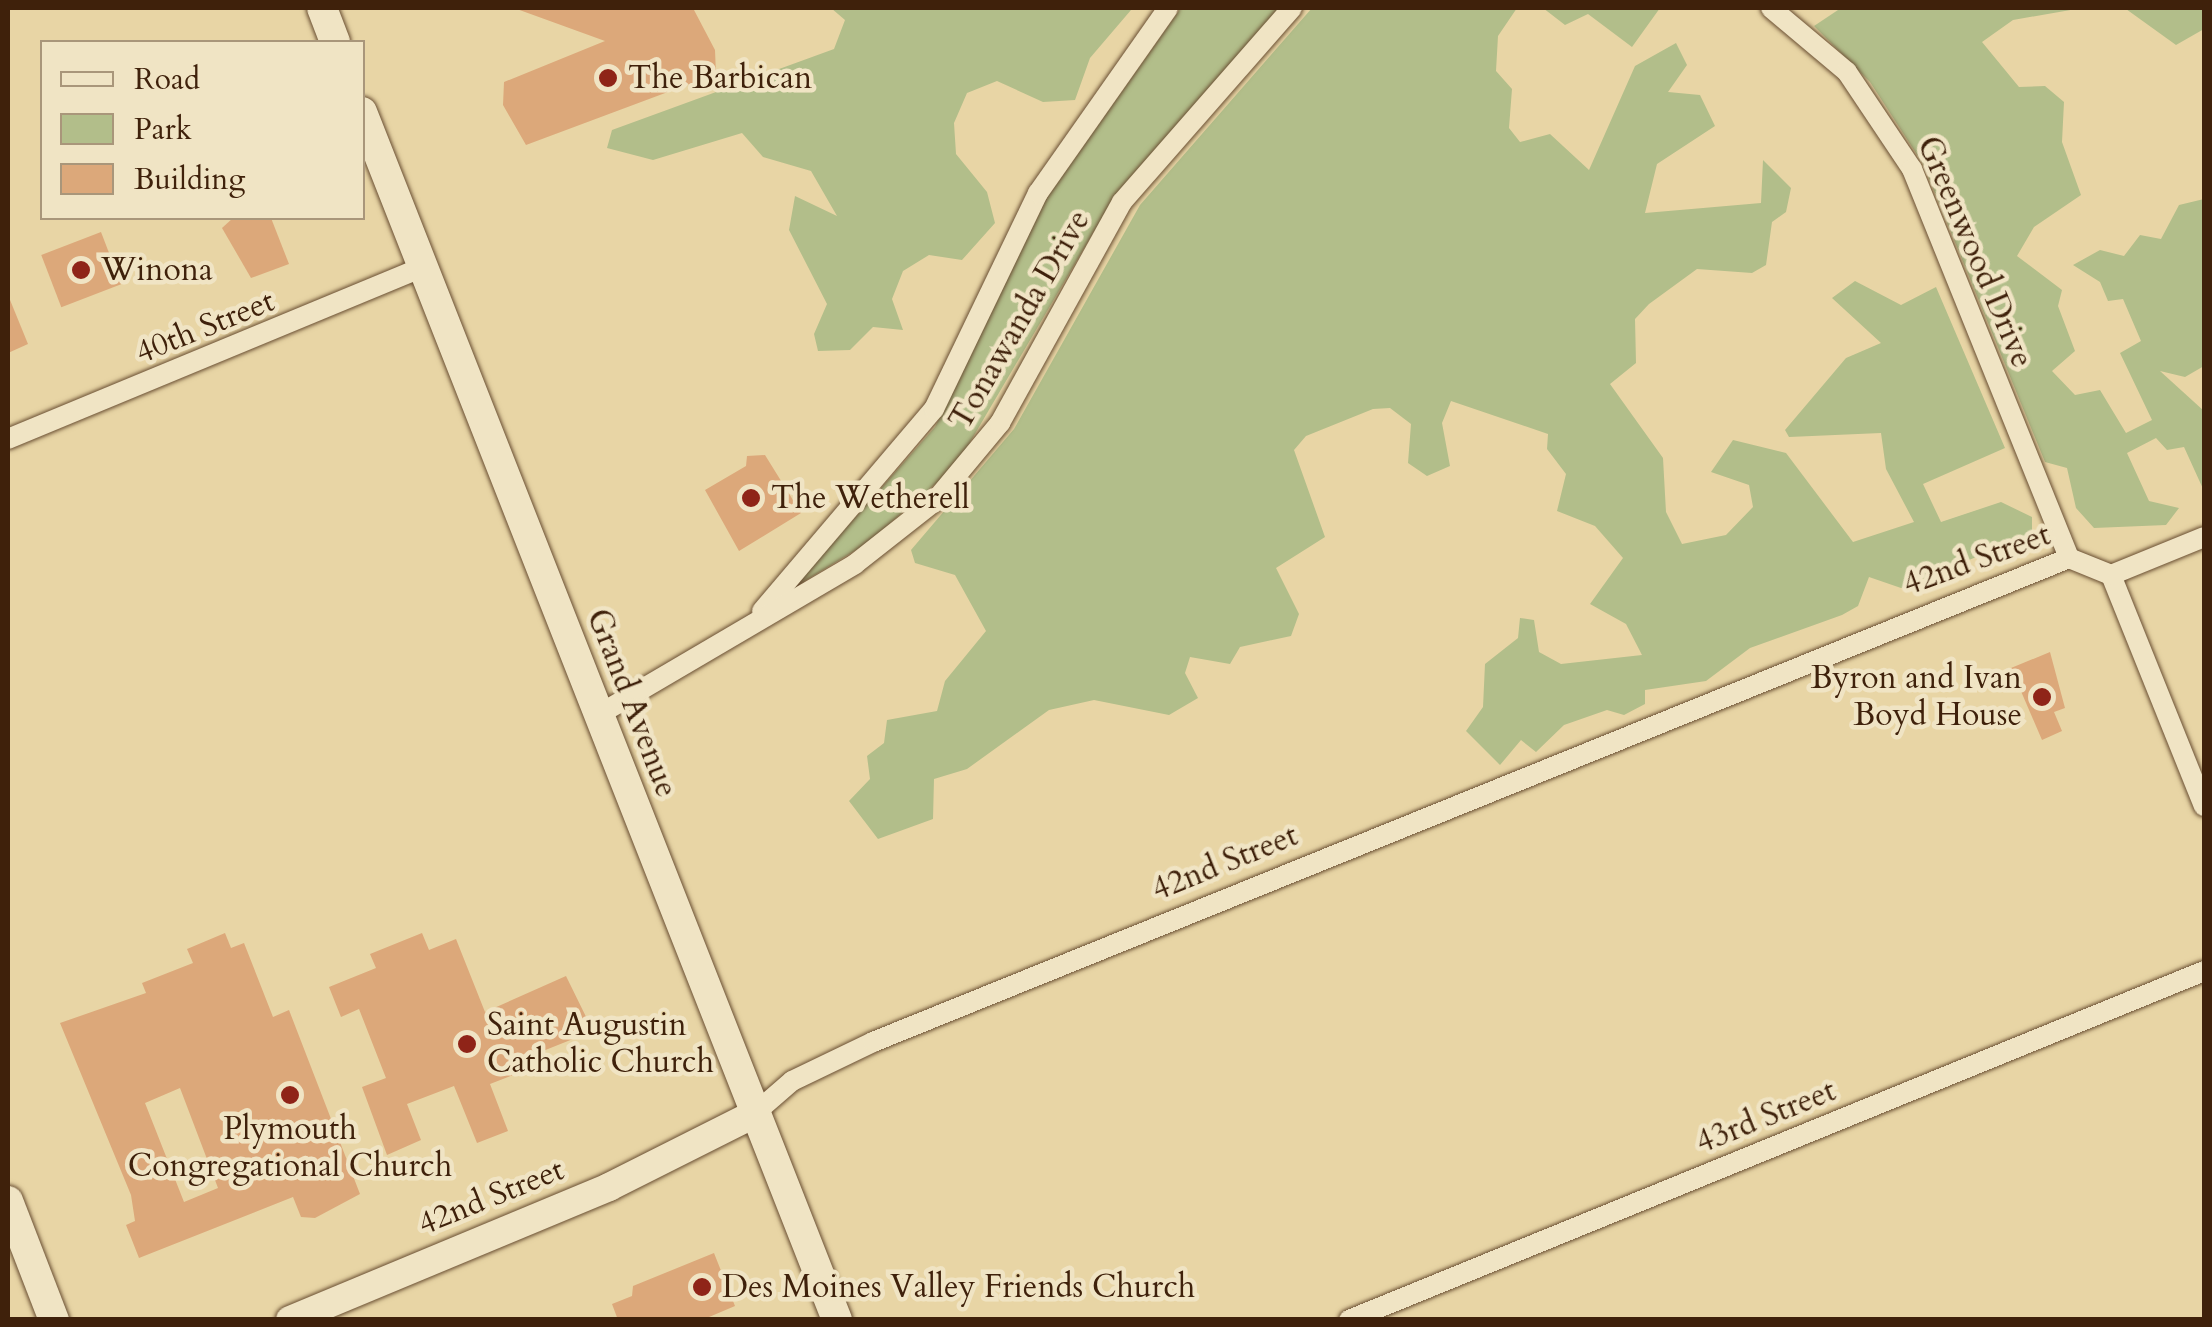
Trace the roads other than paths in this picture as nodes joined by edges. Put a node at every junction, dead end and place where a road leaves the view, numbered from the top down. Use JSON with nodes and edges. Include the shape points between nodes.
{"nodes":[{"id":1,"x":322,"y":8,"type":"edge"},
{"id":2,"x":1168,"y":8,"type":"edge"},
{"id":3,"x":1292,"y":8,"type":"edge"},
{"id":4,"x":1771,"y":8,"type":"edge"},
{"id":5,"x":335,"y":40,"type":"edge"},
{"id":6,"x":365,"y":120,"type":"edge"},
{"id":7,"x":423,"y":268,"type":"junction"},
{"id":8,"x":8,"y":439,"type":"edge"},
{"id":9,"x":2204,"y":538,"type":"edge"},
{"id":10,"x":2069,"y":558,"type":"junction"},
{"id":11,"x":2111,"y":576,"type":"junction"},
{"id":12,"x":759,"y":615,"type":"junction"},
{"id":13,"x":598,"y":715,"type":"junction"},
{"id":14,"x":2204,"y":806,"type":"edge"},
{"id":15,"x":2204,"y":971,"type":"edge"},
{"id":16,"x":754,"y":1114,"type":"junction"},
{"id":17,"x":8,"y":1201,"type":"edge"},
{"id":18,"x":54,"y":1320,"type":"edge"},
{"id":19,"x":290,"y":1320,"type":"edge"},
{"id":20,"x":836,"y":1320,"type":"edge"},
{"id":21,"x":1349,"y":1320,"type":"edge"}],
"edges":[{"from":1,"to":5,"type":"main road"},
{"from":2,"to":12,"type":"street","name":"Tonawanda Drive","via":[[1038,193],[934,409]]},
{"from":3,"to":12,"type":"street","name":"Tonawanda Drive","via":[[1122,202],[970,464],[897,535]]},
{"from":4,"to":10,"type":"street","name":"Greenwood Drive","via":[[1847,72],[1912,169]]},
{"from":6,"to":7,"type":"main road","name":"Grand Avenue"},
{"from":7,"to":8,"type":"street","name":"40th Street"},
{"from":7,"to":13,"type":"main road","name":"Grand Avenue"},
{"from":9,"to":11,"type":"street"},
{"from":10,"to":11,"type":"street","name":"42nd Street"},
{"from":10,"to":16,"type":"street","name":"42nd Street","via":[[874,1042],[792,1081]]},
{"from":11,"to":14,"type":"street"},
{"from":12,"to":13,"type":"street","name":"Tonawanda Drive"},
{"from":13,"to":16,"type":"main road","name":"Grand Avenue"},
{"from":15,"to":21,"type":"street","name":"43rd Street"},
{"from":16,"to":19,"type":"street","name":"42nd Street","via":[[645,1171]]},
{"from":16,"to":20,"type":"main road","name":"Grand Avenue"},
{"from":17,"to":18,"type":"main road"}]}
